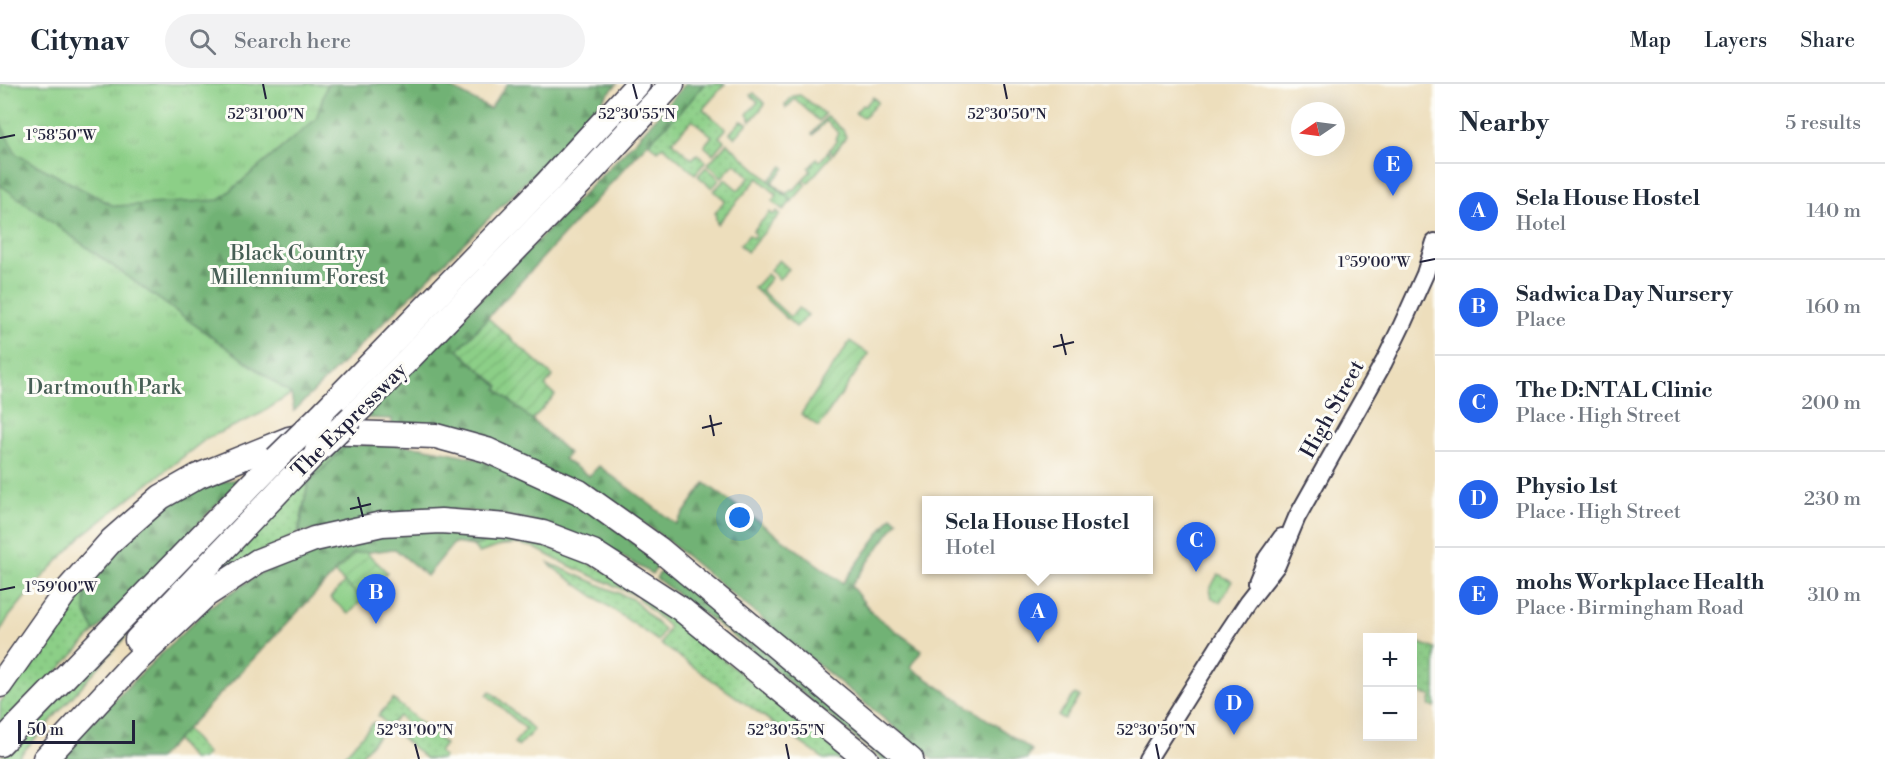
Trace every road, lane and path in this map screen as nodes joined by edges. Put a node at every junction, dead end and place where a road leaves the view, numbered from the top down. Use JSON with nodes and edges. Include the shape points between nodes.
{"nodes":[{"id":1,"x":638,"y":84,"type":"edge"},
{"id":2,"x":672,"y":84,"type":"edge"},
{"id":3,"x":1435,"y":242,"type":"edge"},
{"id":4,"x":0,"y":685,"type":"edge"},
{"id":5,"x":0,"y":744,"type":"edge"},
{"id":6,"x":28,"y":759,"type":"edge"},
{"id":7,"x":45,"y":759,"type":"edge"},
{"id":8,"x":866,"y":759,"type":"edge"},
{"id":9,"x":911,"y":759,"type":"edge"},
{"id":10,"x":1148,"y":759,"type":"edge"}],
"edges":[{"from":1,"to":5,"type":"highway","name":"The Expressway","bridge":true,"via":[[547,183]]},
{"from":2,"to":6,"type":"highway","name":"The Expressway","bridge":true,"via":[[581,183],[97,681]]},
{"from":3,"to":10,"type":"street","name":"High Street","via":[[1404,322],[1297,517],[1278,565],[1248,602]]},
{"from":4,"to":9,"type":"highway","via":[[64,594],[112,540],[161,497],[198,476],[289,439],[323,432],[436,436],[487,450],[579,492],[659,549]]},
{"from":7,"to":8,"type":"highway","via":[[132,665],[206,595],[258,561],[314,539],[371,527],[441,521],[543,533],[594,552],[681,609]]}]}
